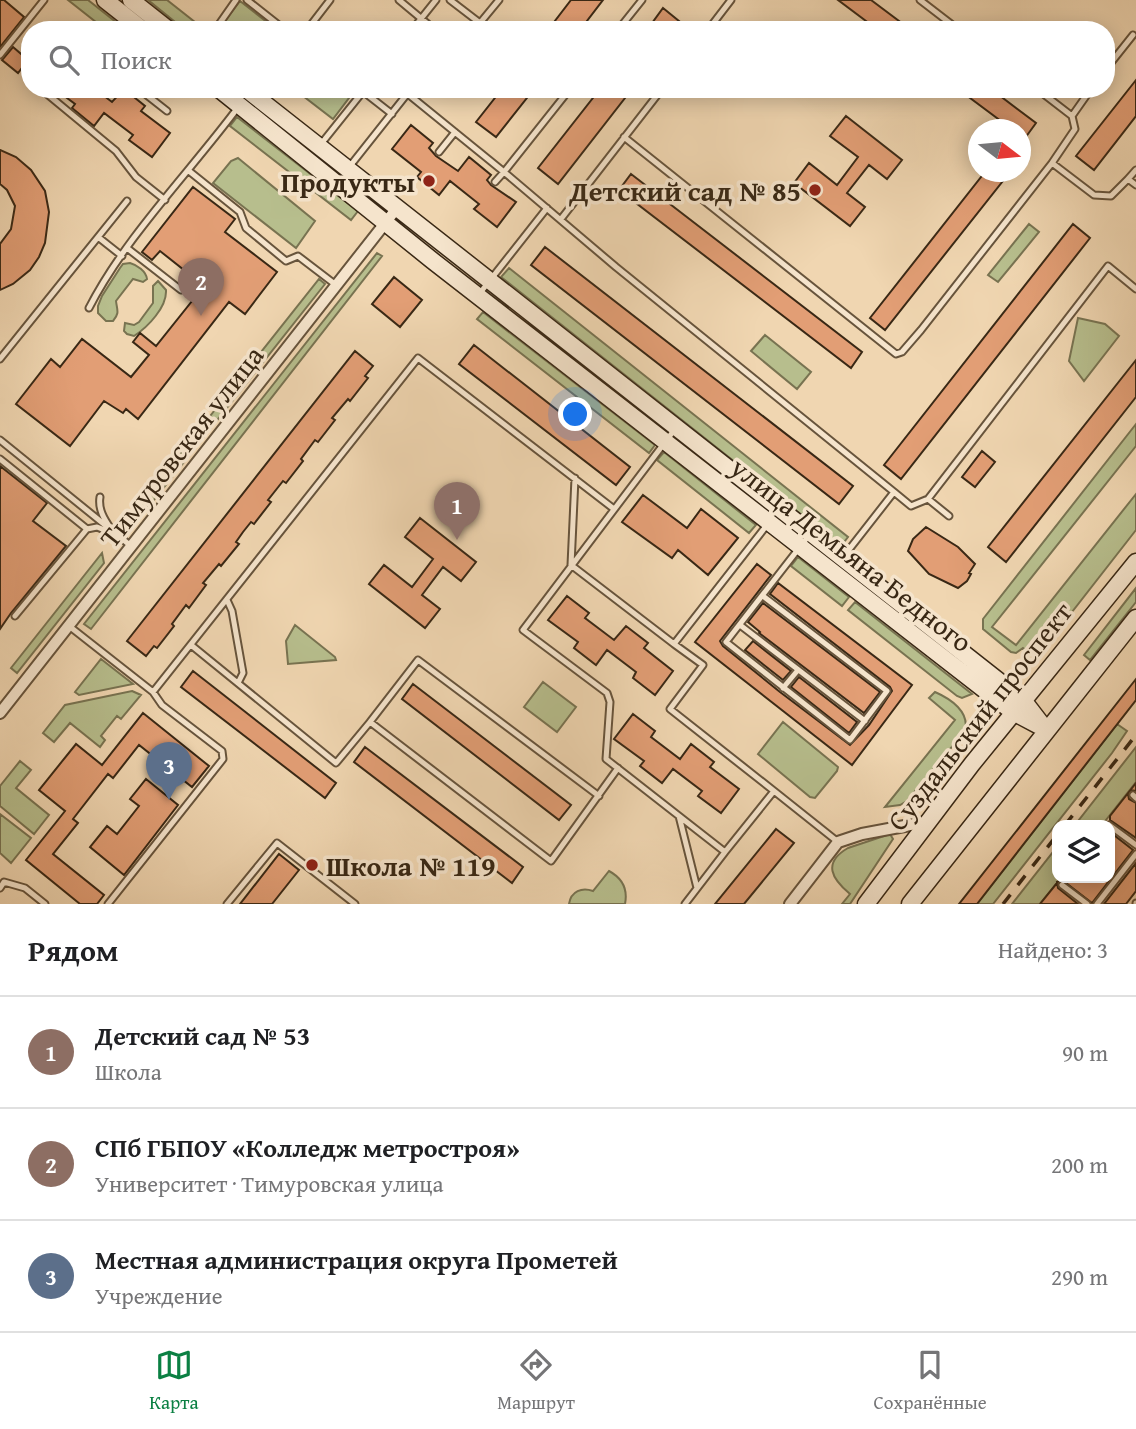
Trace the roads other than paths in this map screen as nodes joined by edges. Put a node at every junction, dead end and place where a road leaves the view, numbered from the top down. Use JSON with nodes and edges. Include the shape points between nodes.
{"nodes":[{"id":1,"x":44,"y":0,"type":"edge"},
{"id":2,"x":105,"y":0,"type":"edge"},
{"id":3,"x":131,"y":0,"type":"edge"},
{"id":4,"x":236,"y":0,"type":"edge"},
{"id":5,"x":247,"y":0,"type":"edge"},
{"id":6,"x":330,"y":0,"type":"edge"},
{"id":7,"x":399,"y":0,"type":"edge"},
{"id":8,"x":436,"y":0,"type":"edge"},
{"id":9,"x":450,"y":0,"type":"edge"},
{"id":10,"x":499,"y":0,"type":"edge"},
{"id":11,"x":642,"y":0,"type":"edge"},
{"id":12,"x":731,"y":0,"type":"edge"},
{"id":13,"x":920,"y":0,"type":"edge"},
{"id":14,"x":421,"y":18,"type":"junction"},
{"id":15,"x":27,"y":21,"type":"edge"},
{"id":16,"x":132,"y":21,"type":"edge"},
{"id":17,"x":158,"y":21,"type":"edge"},
{"id":18,"x":221,"y":21,"type":"edge"},
{"id":19,"x":274,"y":21,"type":"edge"},
{"id":20,"x":314,"y":21,"type":"edge"},
{"id":21,"x":419,"y":21,"type":"edge"},
{"id":22,"x":424,"y":21,"type":"edge"},
{"id":23,"x":477,"y":21,"type":"edge"},
{"id":24,"x":482,"y":21,"type":"edge"},
{"id":25,"x":625,"y":21,"type":"edge"},
{"id":26,"x":715,"y":21,"type":"edge"},
{"id":27,"x":947,"y":21,"type":"edge"},
{"id":28,"x":21,"y":29,"type":"edge"},
{"id":29,"x":1133,"y":35,"type":"dead end"},
{"id":30,"x":0,"y":55,"type":"edge"},
{"id":31,"x":1115,"y":58,"type":"edge"},
{"id":32,"x":52,"y":98,"type":"edge"},
{"id":33,"x":150,"y":98,"type":"edge"},
{"id":34,"x":243,"y":98,"type":"edge"},
{"id":35,"x":248,"y":98,"type":"edge"},
{"id":36,"x":249,"y":98,"type":"edge"},
{"id":37,"x":357,"y":98,"type":"edge"},
{"id":38,"x":373,"y":98,"type":"edge"},
{"id":39,"x":404,"y":98,"type":"edge"},
{"id":40,"x":417,"y":98,"type":"edge"},
{"id":41,"x":563,"y":98,"type":"edge"},
{"id":42,"x":655,"y":98,"type":"edge"},
{"id":43,"x":1049,"y":98,"type":"edge"},
{"id":44,"x":1085,"y":98,"type":"edge"},
{"id":45,"x":167,"y":111,"type":"dead end"},
{"id":46,"x":392,"y":114,"type":"junction"},
{"id":47,"x":1072,"y":116,"type":"junction"},
{"id":48,"x":455,"y":132,"type":"junction"},
{"id":49,"x":624,"y":137,"type":"junction"},
{"id":50,"x":319,"y":146,"type":"junction"},
{"id":51,"x":439,"y":152,"type":"dead end"},
{"id":52,"x":309,"y":160,"type":"junction"},
{"id":53,"x":1052,"y":163,"type":"junction"},
{"id":54,"x":348,"y":169,"type":"junction"},
{"id":55,"x":1136,"y":170,"type":"edge"},
{"id":56,"x":189,"y":171,"type":"junction"},
{"id":57,"x":503,"y":172,"type":"junction"},
{"id":58,"x":1128,"y":179,"type":"junction"},
{"id":59,"x":495,"y":183,"type":"dead end"},
{"id":60,"x":1136,"y":186,"type":"edge"},
{"id":61,"x":165,"y":200,"type":"junction"},
{"id":62,"x":127,"y":201,"type":"dead end"},
{"id":63,"x":397,"y":208,"type":"junction"},
{"id":64,"x":547,"y":208,"type":"junction"},
{"id":65,"x":561,"y":219,"type":"junction"},
{"id":66,"x":386,"y":222,"type":"junction"},
{"id":67,"x":98,"y":237,"type":"junction"},
{"id":68,"x":127,"y":248,"type":"junction"},
{"id":69,"x":122,"y":256,"type":"junction"},
{"id":70,"x":489,"y":281,"type":"junction"},
{"id":71,"x":336,"y":285,"type":"junction"},
{"id":72,"x":1136,"y":289,"type":"edge"},
{"id":73,"x":181,"y":290,"type":"dead end"},
{"id":74,"x":478,"y":296,"type":"junction"},
{"id":75,"x":89,"y":308,"type":"dead end"},
{"id":76,"x":0,"y":359,"type":"edge"},
{"id":77,"x":670,"y":434,"type":"junction"},
{"id":78,"x":0,"y":440,"type":"edge"},
{"id":79,"x":0,"y":459,"type":"edge"},
{"id":80,"x":575,"y":478,"type":"junction"},
{"id":81,"x":894,"y":492,"type":"junction"},
{"id":82,"x":100,"y":497,"type":"dead end"},
{"id":83,"x":929,"y":499,"type":"junction"},
{"id":84,"x":614,"y":509,"type":"junction"},
{"id":85,"x":774,"y":516,"type":"junction"},
{"id":86,"x":949,"y":516,"type":"dead end"},
{"id":87,"x":87,"y":529,"type":"junction"},
{"id":88,"x":113,"y":533,"type":"junction"},
{"id":89,"x":805,"y":540,"type":"junction"},
{"id":90,"x":131,"y":546,"type":"junction"},
{"id":91,"x":1136,"y":562,"type":"edge"},
{"id":92,"x":571,"y":565,"type":"junction"},
{"id":93,"x":837,"y":565,"type":"junction"},
{"id":94,"x":763,"y":596,"type":"junction"},
{"id":95,"x":227,"y":600,"type":"junction"},
{"id":96,"x":15,"y":616,"type":"dead end"},
{"id":97,"x":1136,"y":618,"type":"edge"},
{"id":98,"x":740,"y":625,"type":"junction"},
{"id":99,"x":69,"y":626,"type":"junction"},
{"id":100,"x":674,"y":644,"type":"junction"},
{"id":101,"x":191,"y":645,"type":"junction"},
{"id":102,"x":797,"y":670,"type":"junction"},
{"id":103,"x":238,"y":683,"type":"junction"},
{"id":104,"x":783,"y":688,"type":"junction"},
{"id":105,"x":153,"y":692,"type":"junction"},
{"id":106,"x":1018,"y":706,"type":"junction"},
{"id":107,"x":0,"y":713,"type":"edge"},
{"id":108,"x":864,"y":721,"type":"junction"},
{"id":109,"x":370,"y":722,"type":"junction"},
{"id":110,"x":1047,"y":730,"type":"junction"},
{"id":111,"x":618,"y":768,"type":"junction"},
{"id":112,"x":774,"y":792,"type":"junction"},
{"id":113,"x":598,"y":796,"type":"junction"},
{"id":114,"x":679,"y":816,"type":"junction"},
{"id":115,"x":926,"y":822,"type":"junction"},
{"id":116,"x":1115,"y":829,"type":"edge"},
{"id":117,"x":838,"y":842,"type":"junction"},
{"id":118,"x":1136,"y":845,"type":"edge"},
{"id":119,"x":725,"y":852,"type":"junction"},
{"id":120,"x":1136,"y":854,"type":"edge"},
{"id":121,"x":1116,"y":879,"type":"joint"},
{"id":122,"x":1,"y":883,"type":"edge"},
{"id":123,"x":1062,"y":885,"type":"dead end"},
{"id":124,"x":698,"y":888,"type":"junction"},
{"id":125,"x":46,"y":904,"type":"edge"},
{"id":126,"x":108,"y":904,"type":"edge"},
{"id":127,"x":227,"y":904,"type":"edge"},
{"id":128,"x":355,"y":904,"type":"edge"},
{"id":129,"x":685,"y":904,"type":"edge"},
{"id":130,"x":790,"y":904,"type":"edge"},
{"id":131,"x":866,"y":904,"type":"edge"},
{"id":132,"x":910,"y":904,"type":"edge"},
{"id":133,"x":1087,"y":904,"type":"edge"},
{"id":134,"x":1097,"y":904,"type":"edge"}],
"edges":[{"from":1,"to":15,"type":"lane"},
{"from":2,"to":16,"type":"street"},
{"from":3,"to":17,"type":"street"},
{"from":4,"to":18,"type":"lane"},
{"from":5,"to":19,"type":"lane"},
{"from":6,"to":20,"type":"lane"},
{"from":7,"to":14,"type":"lane"},
{"from":8,"to":14,"type":"lane"},
{"from":9,"to":23,"type":"lane"},
{"from":10,"to":24,"type":"lane"},
{"from":11,"to":25,"type":"lane"},
{"from":12,"to":26,"type":"lane"},
{"from":13,"to":27,"type":"lane"},
{"from":14,"to":21,"type":"lane"},
{"from":14,"to":22,"type":"lane"},
{"from":28,"to":30,"type":"lane"},
{"from":29,"to":31,"type":"lane"},
{"from":32,"to":61,"type":"lane","via":[[116,150],[136,177]]},
{"from":33,"to":45,"type":"lane"},
{"from":34,"to":56,"type":"lane"},
{"from":35,"to":52,"type":"street","name":"улица Демьяна Бедного"},
{"from":36,"to":50,"type":"street","name":"улица Демьяна Бедного"},
{"from":37,"to":50,"type":"lane"},
{"from":38,"to":46,"type":"lane"},
{"from":39,"to":46,"type":"lane"},
{"from":40,"to":48,"type":"lane"},
{"from":41,"to":57,"type":"lane"},
{"from":42,"to":49,"type":"lane"},
{"from":43,"to":47,"type":"lane"},
{"from":44,"to":47,"type":"lane"},
{"from":46,"to":54,"type":"lane"},
{"from":47,"to":53,"type":"lane","via":[[1075,129]]},
{"from":48,"to":51,"type":"lane"},
{"from":48,"to":57,"type":"lane"},
{"from":49,"to":53,"type":"lane","via":[[896,354],[921,330]]},
{"from":49,"to":65,"type":"lane"},
{"from":50,"to":52,"type":"lane"},
{"from":50,"to":54,"type":"street","name":"улица Демьяна Бедного"},
{"from":52,"to":66,"type":"street","name":"улица Демьяна Бедного"},
{"from":53,"to":58,"type":"lane","via":[[1100,197],[1111,197]]},
{"from":54,"to":63,"type":"street","name":"улица Демьяна Бедного"},
{"from":55,"to":58,"type":"lane"},
{"from":56,"to":61,"type":"lane"},
{"from":56,"to":71,"type":"lane","via":[[240,212],[246,228],[286,261],[298,256]]},
{"from":57,"to":59,"type":"lane"},
{"from":57,"to":64,"type":"lane"},
{"from":58,"to":60,"type":"lane"},
{"from":61,"to":68,"type":"lane"},
{"from":62,"to":67,"type":"lane"},
{"from":63,"to":66,"type":"street","name":"Тимуровская улица"},
{"from":63,"to":70,"type":"street","name":"улица Демьяна Бедного"},
{"from":64,"to":65,"type":"lane"},
{"from":64,"to":70,"type":"lane"},
{"from":65,"to":81,"type":"lane"},
{"from":66,"to":71,"type":"street","name":"Тимуровская улица"},
{"from":66,"to":74,"type":"street","name":"улица Демьяна Бедного"},
{"from":67,"to":69,"type":"lane"},
{"from":67,"to":76,"type":"lane"},
{"from":68,"to":69,"type":"lane"},
{"from":68,"to":73,"type":"lane"},
{"from":69,"to":75,"type":"lane"},
{"from":70,"to":74,"type":"lane"},
{"from":70,"to":77,"type":"street","name":"улица Демьяна Бедного"},
{"from":71,"to":90,"type":"street","name":"Тимуровская улица"},
{"from":72,"to":83,"type":"lane","via":[[1108,266]]},
{"from":74,"to":77,"type":"street","name":"улица Демьяна Бедного"},
{"from":77,"to":84,"type":"lane"},
{"from":77,"to":85,"type":"street","name":"улица Демьяна Бедного"},
{"from":78,"to":88,"type":"lane"},
{"from":79,"to":87,"type":"lane"},
{"from":80,"to":84,"type":"lane"},
{"from":80,"to":92,"type":"lane"},
{"from":80,"to":95,"type":"lane","via":[[418,358]]},
{"from":81,"to":83,"type":"lane","via":[[911,506]]},
{"from":81,"to":93,"type":"lane"},
{"from":82,"to":88,"type":"lane"},
{"from":83,"to":86,"type":"lane"},
{"from":84,"to":92,"type":"lane"},
{"from":85,"to":89,"type":"street","name":"улица Демьяна Бедного"},
{"from":85,"to":100,"type":"lane"},
{"from":87,"to":88,"type":"lane"},
{"from":87,"to":96,"type":"lane"},
{"from":88,"to":90,"type":"lane"},
{"from":89,"to":93,"type":"street","name":"улица Демьяна Бедного"},
{"from":89,"to":94,"type":"lane"},
{"from":90,"to":99,"type":"street","name":"Тимуровская улица"},
{"from":91,"to":106,"type":"street","name":"Суздальский проспект"},
{"from":92,"to":100,"type":"lane"},
{"from":92,"to":111,"type":"lane","via":[[523,630],[607,694],[606,759]]},
{"from":93,"to":106,"type":"street","name":"улица Демьяна Бедного"},
{"from":94,"to":98,"type":"lane"},
{"from":94,"to":108,"type":"lane","via":[[887,691]]},
{"from":95,"to":101,"type":"lane"},
{"from":95,"to":103,"type":"lane","via":[[243,673]]},
{"from":97,"to":110,"type":"street"},
{"from":98,"to":102,"type":"lane"},
{"from":98,"to":104,"type":"lane","via":[[726,642]]},
{"from":99,"to":105,"type":"lane"},
{"from":99,"to":107,"type":"street","name":"Тимуровская улица"},
{"from":100,"to":112,"type":"lane","via":[[703,665],[670,709]]},
{"from":101,"to":103,"type":"lane"},
{"from":101,"to":105,"type":"lane"},
{"from":102,"to":104,"type":"lane"},
{"from":102,"to":108,"type":"lane"},
{"from":103,"to":109,"type":"lane","via":[[336,763]]},
{"from":104,"to":108,"type":"lane","via":[[850,740]]},
{"from":105,"to":126,"type":"lane","via":[[162,705],[222,751],[223,759]]},
{"from":106,"to":110,"type":"street","name":"улица Демьяна Бедного"},
{"from":106,"to":115,"type":"street","name":"Суздальский проспект"},
{"from":109,"to":113,"type":"lane","via":[[418,660]]},
{"from":109,"to":113,"type":"lane","via":[[551,861]]},
{"from":110,"to":132,"type":"street"},
{"from":111,"to":113,"type":"lane"},
{"from":111,"to":114,"type":"lane"},
{"from":112,"to":117,"type":"lane"},
{"from":112,"to":119,"type":"lane"},
{"from":114,"to":119,"type":"lane"},
{"from":114,"to":124,"type":"lane"},
{"from":115,"to":117,"type":"street"},
{"from":115,"to":131,"type":"street","name":"Суздальский проспект"},
{"from":116,"to":118,"type":"lane"},
{"from":117,"to":130,"type":"street"},
{"from":119,"to":124,"type":"lane"},
{"from":120,"to":121,"type":"lane"},
{"from":121,"to":134,"type":"lane"},
{"from":122,"to":125,"type":"lane","via":[[25,888]]},
{"from":123,"to":133,"type":"lane"},
{"from":124,"to":129,"type":"lane"},
{"from":127,"to":128,"type":"lane","via":[[277,843]]}]}
